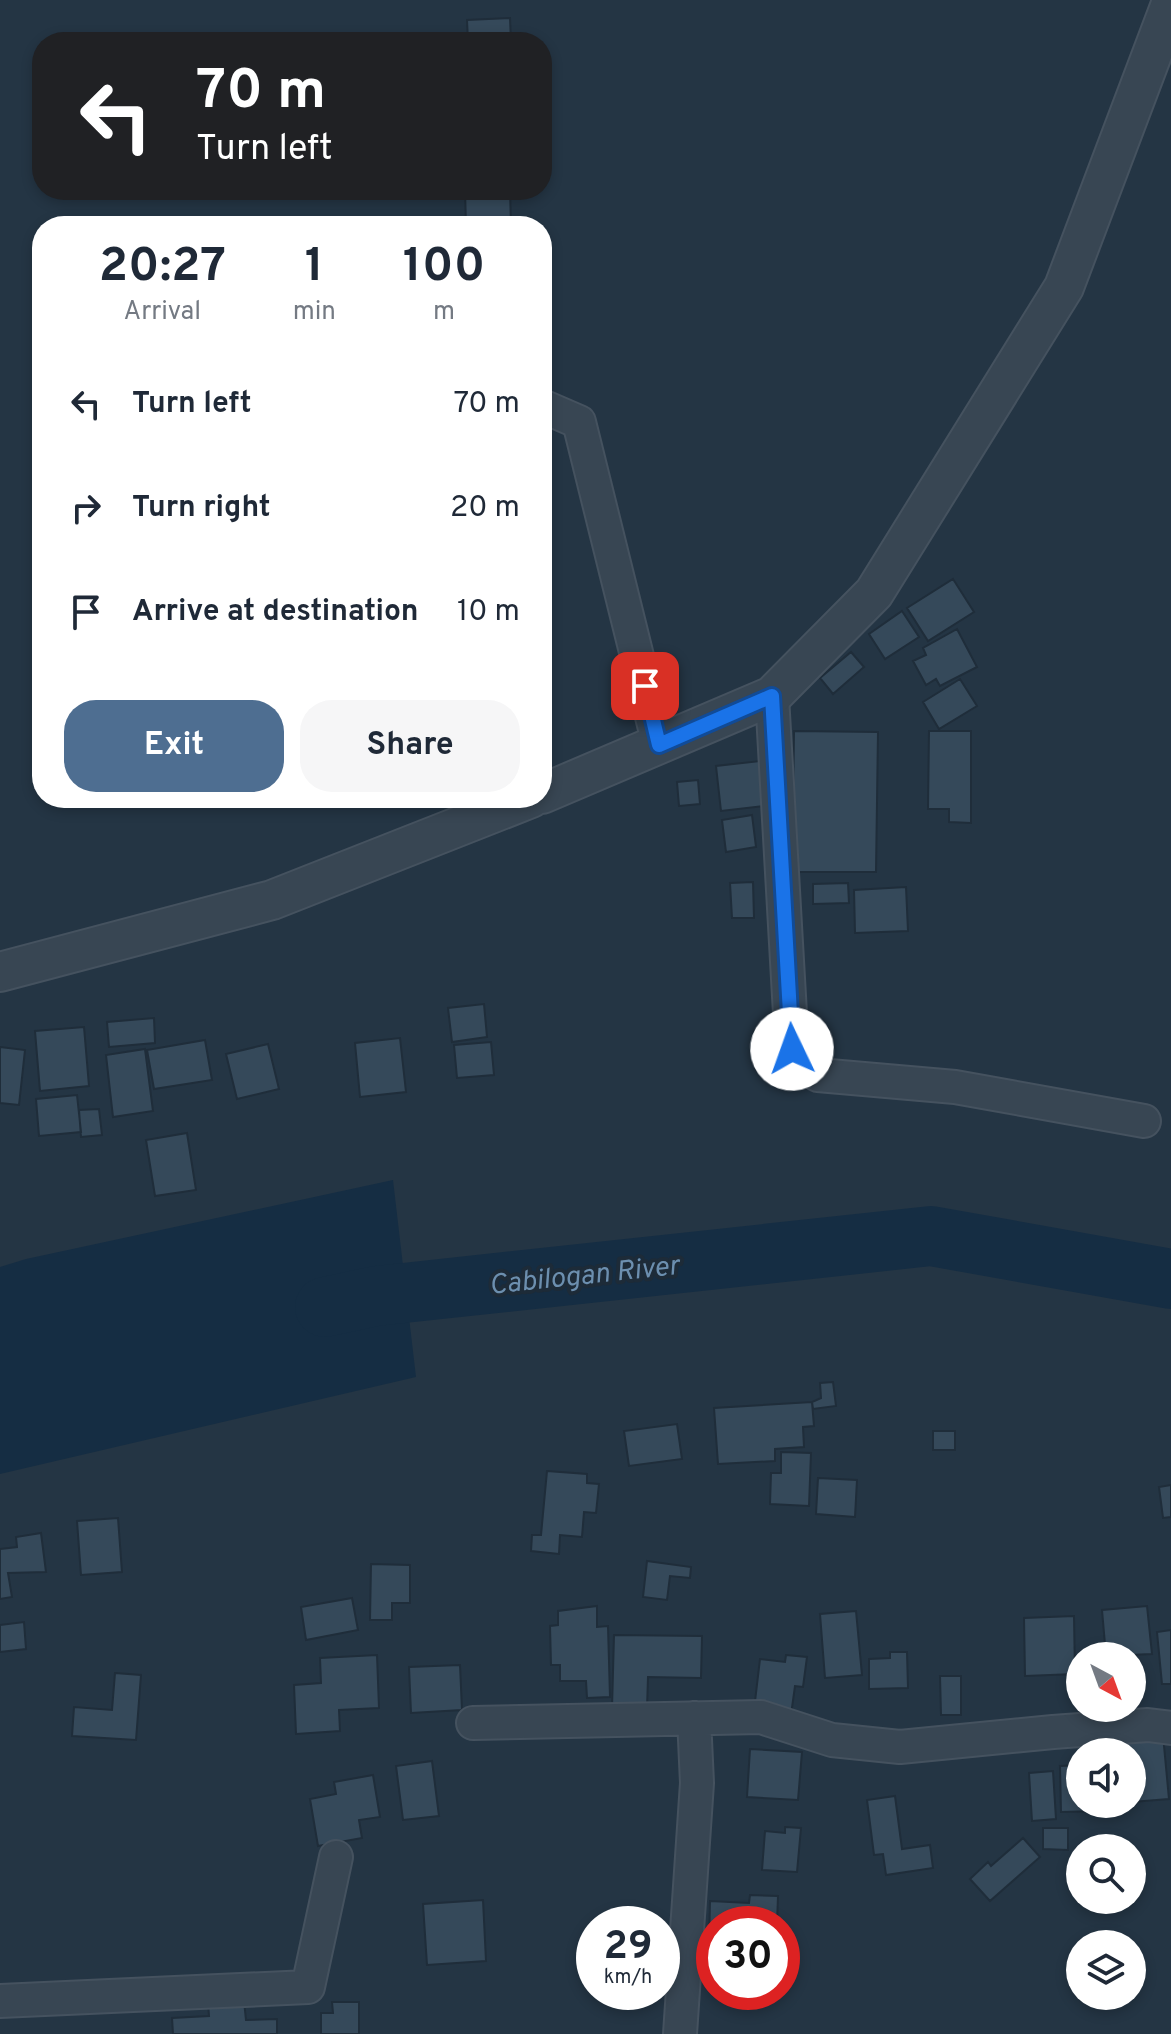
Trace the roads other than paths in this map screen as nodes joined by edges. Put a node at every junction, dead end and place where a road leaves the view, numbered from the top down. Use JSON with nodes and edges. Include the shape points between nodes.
{"nodes":[{"id":1,"x":1171,"y":4,"type":"edge"},
{"id":2,"x":552,"y":410,"type":"edge"},
{"id":3,"x":772,"y":696,"type":"junction"},
{"id":4,"x":659,"y":745,"type":"junction"},
{"id":5,"x":552,"y":790,"type":"edge"},
{"id":6,"x":506,"y":808,"type":"edge"},
{"id":7,"x":0,"y":972,"type":"edge"},
{"id":8,"x":1144,"y":1121,"type":"dead end"},
{"id":9,"x":694,"y":1718,"type":"junction"},
{"id":10,"x":473,"y":1723,"type":"dead end"},
{"id":11,"x":1171,"y":1728,"type":"edge"},
{"id":12,"x":336,"y":1857,"type":"dead end"},
{"id":13,"x":0,"y":2001,"type":"edge"},
{"id":14,"x":680,"y":2034,"type":"edge"}],
"edges":[{"from":1,"to":3,"type":"street","via":[[1064,287],[874,593]]},
{"from":2,"to":4,"type":"street","via":[[579,422]]},
{"from":3,"to":4,"type":"street"},
{"from":3,"to":8,"type":"street","via":[[792,1049],[818,1075],[955,1087]]},
{"from":4,"to":5,"type":"street"},
{"from":6,"to":7,"type":"street","via":[[272,900]]},
{"from":9,"to":10,"type":"street"},
{"from":9,"to":11,"type":"street","via":[[761,1717],[832,1740],[900,1747],[1148,1725]]},
{"from":9,"to":14,"type":"street","via":[[697,1783]]},
{"from":12,"to":13,"type":"street","via":[[308,1987]]}]}
